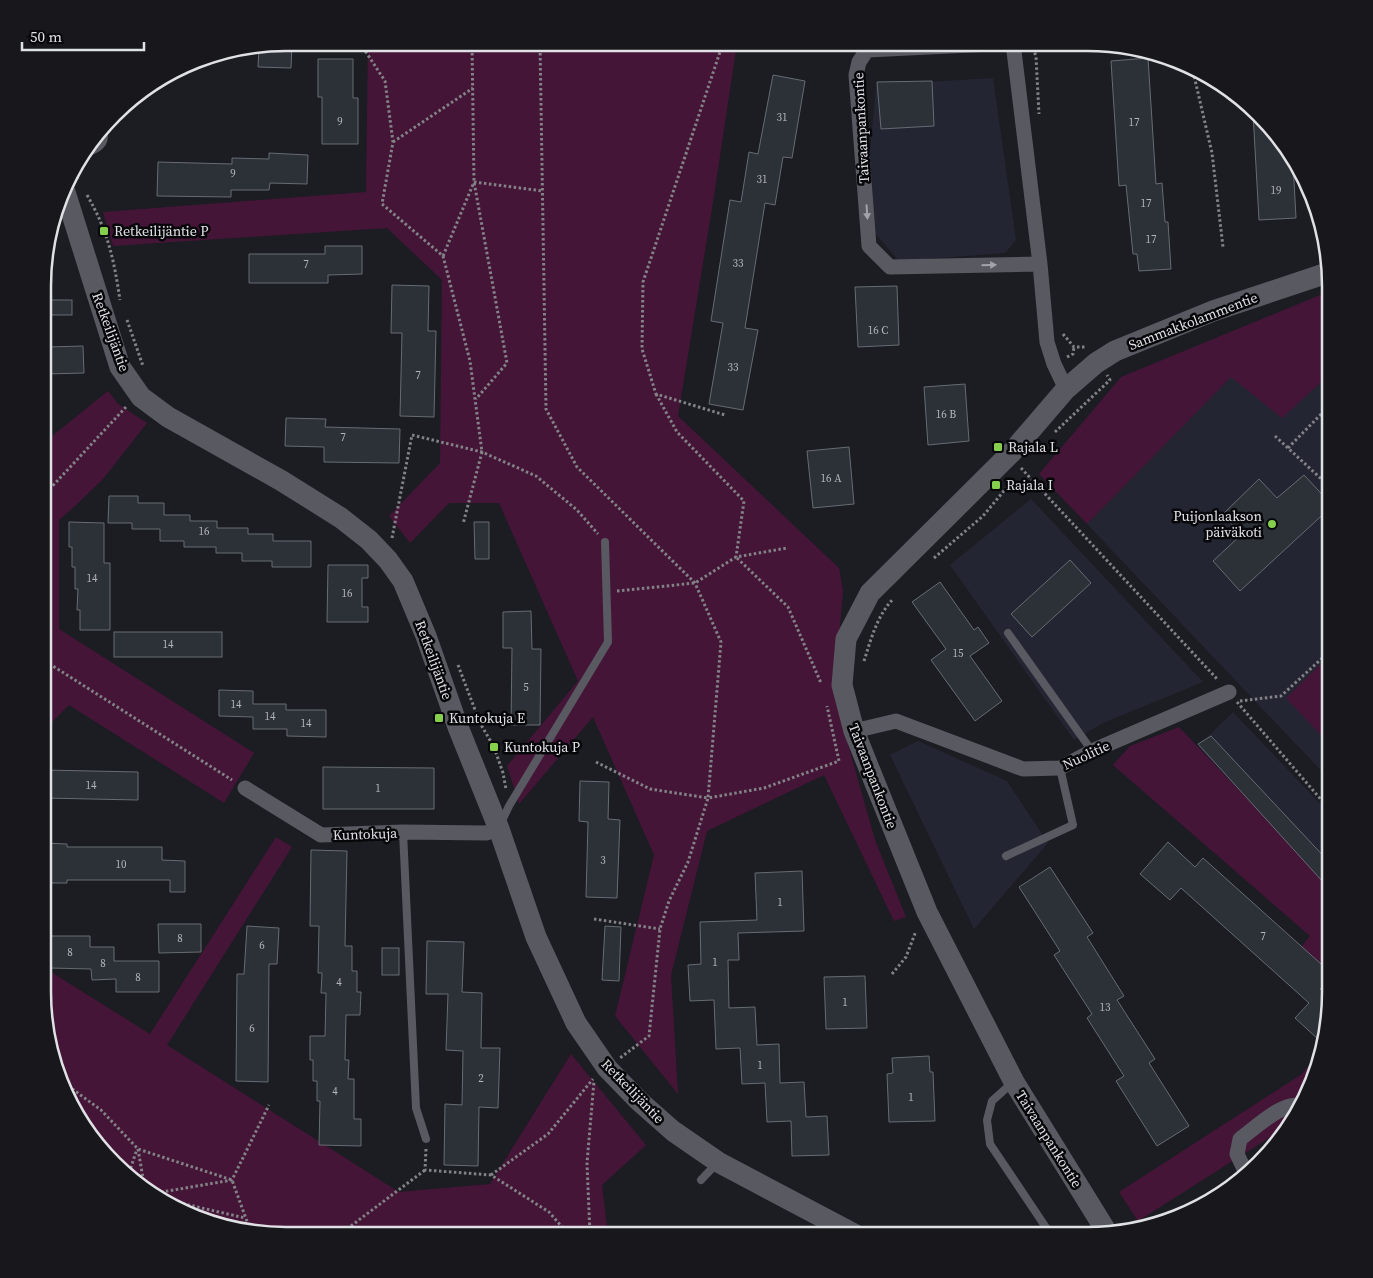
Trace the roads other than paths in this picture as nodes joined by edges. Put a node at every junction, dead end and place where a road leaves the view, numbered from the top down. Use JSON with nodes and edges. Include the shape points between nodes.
{"nodes":[{"id":1,"x":866,"y":51,"type":"edge"},
{"id":2,"x":1013,"y":51,"type":"edge"},
{"id":3,"x":105,"y":137,"type":"edge"},
{"id":4,"x":96,"y":149,"type":"edge"},
{"id":5,"x":68,"y":200,"type":"edge"},
{"id":6,"x":1040,"y":264,"type":"junction"},
{"id":7,"x":1321,"y":275,"type":"edge"},
{"id":8,"x":1066,"y":389,"type":"junction"},
{"id":9,"x":605,"y":542,"type":"road end"},
{"id":10,"x":1008,"y":633,"type":"dead end"},
{"id":11,"x":1232,"y":697,"type":"road end"},
{"id":12,"x":854,"y":731,"type":"junction"},
{"id":13,"x":1092,"y":751,"type":"junction"},
{"id":14,"x":1060,"y":768,"type":"junction"},
{"id":15,"x":245,"y":788,"type":"road end"},
{"id":16,"x":499,"y":829,"type":"junction"},
{"id":17,"x":403,"y":832,"type":"junction"},
{"id":18,"x":1006,"y":856,"type":"dead end"},
{"id":19,"x":1014,"y":1082,"type":"junction"},
{"id":20,"x":1292,"y":1105,"type":"edge"},
{"id":21,"x":426,"y":1139,"type":"road end"},
{"id":22,"x":718,"y":1162,"type":"junction"},
{"id":23,"x":1243,"y":1167,"type":"edge"},
{"id":24,"x":701,"y":1180,"type":"dead end"},
{"id":25,"x":1103,"y":1226,"type":"edge"},
{"id":26,"x":839,"y":1227,"type":"edge"},
{"id":27,"x":1046,"y":1227,"type":"edge"}],
"edges":[{"from":1,"to":6,"type":"street","name":"Taivaanpankontie","one_way":true,"via":[[856,75],[869,246],[890,267]]},
{"from":2,"to":6,"type":"street","name":"Taivaanpankontie"},
{"from":3,"to":4,"type":"lane"},
{"from":5,"to":16,"type":"street","name":"Retkeilijäntie","via":[[120,367],[141,397],[168,417],[341,518],[369,540],[403,581]]},
{"from":6,"to":8,"type":"street","name":"Taivaanpankontie","via":[[1047,342]]},
{"from":7,"to":8,"type":"street","name":"Sammakkolammentie","via":[[1213,310],[1115,351]]},
{"from":8,"to":12,"type":"street","name":"Taivaanpankontie","via":[[1012,452],[870,593],[846,638],[833,688]]},
{"from":9,"to":16,"type":"lane","via":[[608,642],[509,806]]},
{"from":10,"to":13,"type":"lane"},
{"from":11,"to":13,"type":"street","name":"Nuolitie"},
{"from":12,"to":14,"type":"street","name":"Nuolitie","via":[[896,721],[1023,769]]},
{"from":12,"to":19,"type":"street","name":"Taivaanpankontie","via":[[927,912]]},
{"from":13,"to":14,"type":"street","name":"Nuolitie"},
{"from":14,"to":18,"type":"lane","via":[[1072,825]]},
{"from":15,"to":17,"type":"street","name":"Kuntokuja","via":[[321,835]]},
{"from":16,"to":17,"type":"street","name":"Kuntokuja","via":[[486,834]]},
{"from":16,"to":22,"type":"street","name":"Retkeilijäntie","via":[[536,937],[576,1023],[606,1068],[639,1101],[673,1132]]},
{"from":17,"to":21,"type":"lane","via":[[416,1108]]},
{"from":19,"to":25,"type":"street","name":"Taivaanpankontie"},
{"from":19,"to":27,"type":"lane","via":[[992,1101],[987,1120],[990,1144]]},
{"from":20,"to":23,"type":"street","via":[[1283,1107],[1240,1139],[1237,1154]]},
{"from":22,"to":24,"type":"lane"},
{"from":22,"to":26,"type":"street","name":"Retkeilijäntie"}]}
